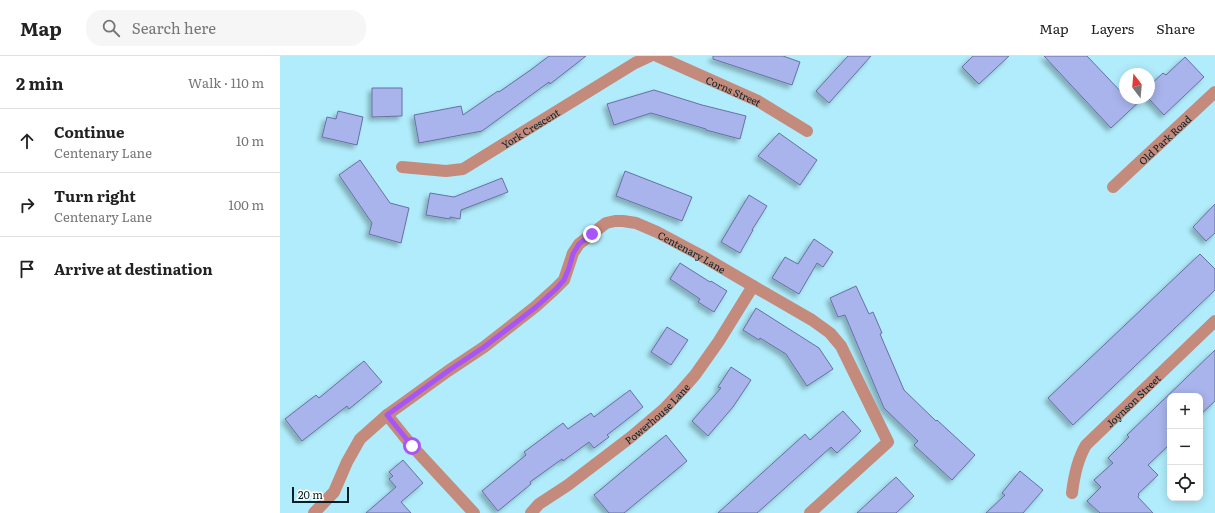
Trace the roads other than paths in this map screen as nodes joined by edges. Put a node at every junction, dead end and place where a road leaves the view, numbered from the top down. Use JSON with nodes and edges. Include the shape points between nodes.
{"nodes":[{"id":1,"x":650,"y":56,"type":"edge"},
{"id":2,"x":657,"y":56,"type":"edge"},
{"id":3,"x":1215,"y":92,"type":"edge"},
{"id":4,"x":807,"y":131,"type":"dead end"},
{"id":5,"x":402,"y":167,"type":"dead end"},
{"id":6,"x":1113,"y":187,"type":"dead end"},
{"id":7,"x":753,"y":286,"type":"junction"},
{"id":8,"x":1215,"y":321,"type":"edge"},
{"id":9,"x":387,"y":415,"type":"junction"},
{"id":10,"x":1072,"y":493,"type":"dead end"},
{"id":11,"x":314,"y":513,"type":"edge"},
{"id":12,"x":474,"y":513,"type":"edge"},
{"id":13,"x":531,"y":513,"type":"edge"},
{"id":14,"x":810,"y":513,"type":"edge"}],
"edges":[{"from":1,"to":5,"type":"street","name":"York Crescent","via":[[463,169]]},
{"from":2,"to":4,"type":"street","name":"Corns Street","via":[[758,101]]},
{"from":3,"to":6,"type":"street","name":"Old Park Road"},
{"from":7,"to":9,"type":"street","name":"Centenary Lane","via":[[702,256],[636,223],[606,223],[579,244],[564,280],[536,307]]},
{"from":7,"to":13,"type":"street","name":"Powerhouse Lane","via":[[719,341],[681,392],[631,437]]},
{"from":7,"to":14,"type":"street","name":"Centenary Lane","via":[[812,320],[841,346],[888,442]]},
{"from":8,"to":10,"type":"street","name":"Joynson Street","via":[[1086,445],[1078,462]]},
{"from":9,"to":11,"type":"street","name":"Centenary Lane","via":[[360,440],[334,492]]},
{"from":9,"to":12,"type":"street"}]}
